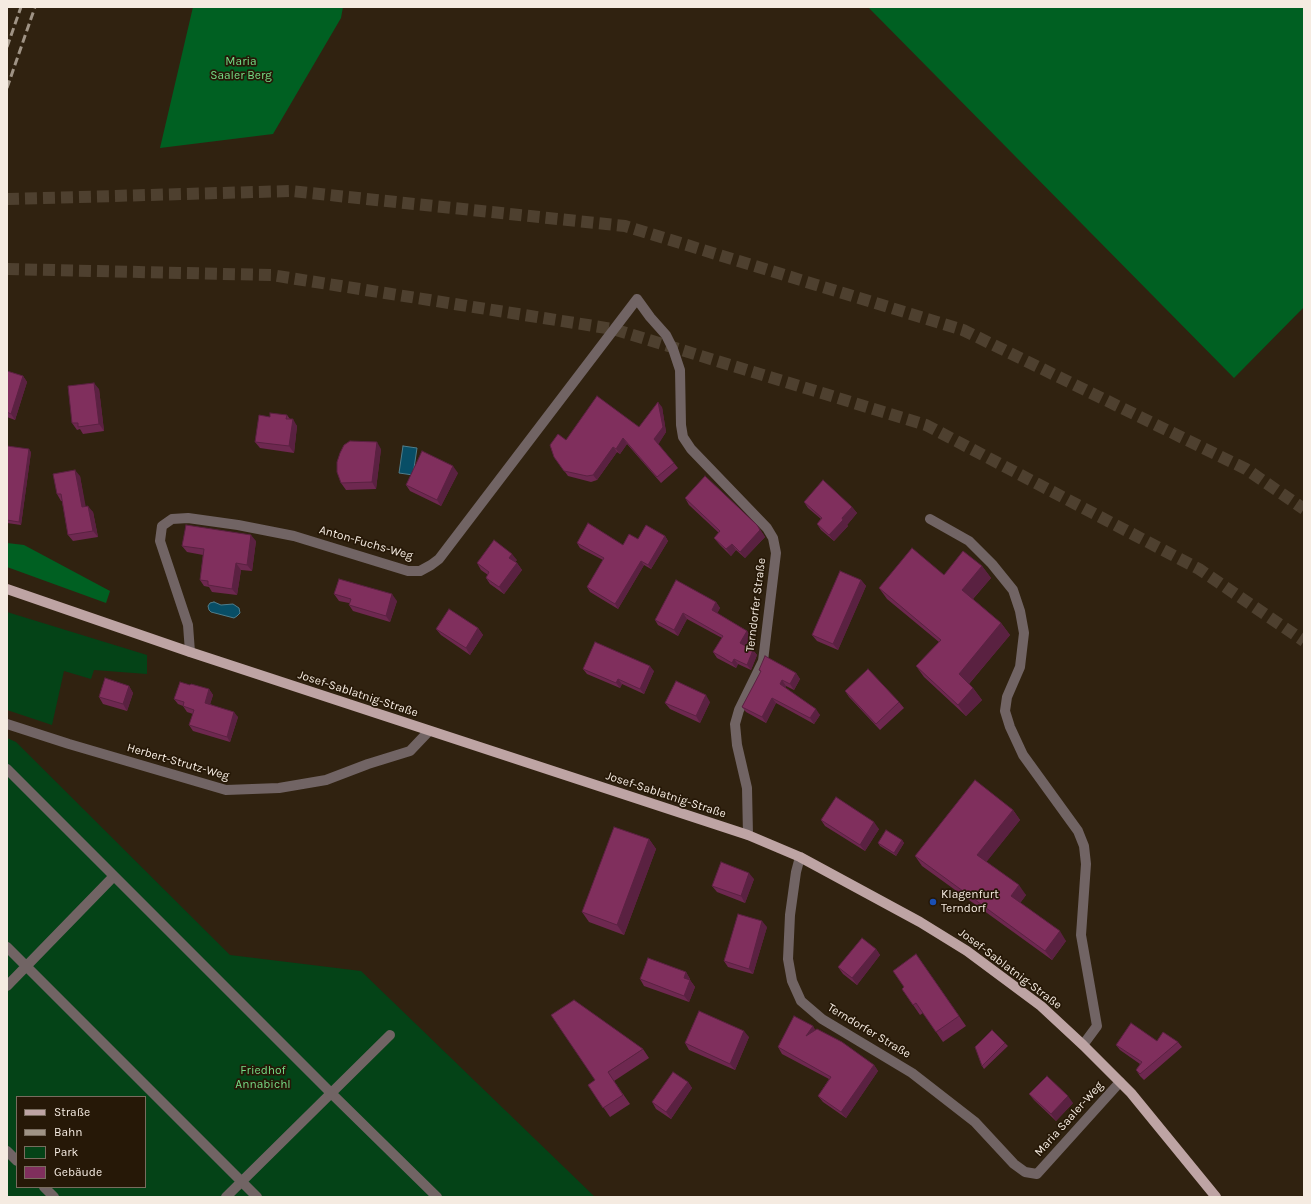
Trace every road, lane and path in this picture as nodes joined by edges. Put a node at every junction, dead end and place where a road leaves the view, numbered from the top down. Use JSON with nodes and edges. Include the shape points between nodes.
{"nodes":[{"id":1,"x":637,"y":299,"type":"joint"},
{"id":2,"x":930,"y":519,"type":"dead end"},
{"id":3,"x":7,"y":589,"type":"edge"},
{"id":4,"x":190,"y":652,"type":"junction"},
{"id":5,"x":7,"y":724,"type":"edge"},
{"id":6,"x":429,"y":731,"type":"junction"},
{"id":7,"x":7,"y":769,"type":"edge"},
{"id":8,"x":748,"y":835,"type":"junction"},
{"id":9,"x":800,"y":857,"type":"junction"},
{"id":10,"x":114,"y":876,"type":"junction"},
{"id":11,"x":7,"y":948,"type":"edge"},
{"id":12,"x":26,"y":967,"type":"junction"},
{"id":13,"x":7,"y":986,"type":"edge"},
{"id":14,"x":390,"y":1035,"type":"dead end"},
{"id":15,"x":1084,"y":1045,"type":"junction"},
{"id":16,"x":1120,"y":1082,"type":"junction"},
{"id":17,"x":331,"y":1094,"type":"junction"},
{"id":18,"x":7,"y":1151,"type":"edge"},
{"id":19,"x":16,"y":1160,"type":"edge"},
{"id":20,"x":1037,"y":1174,"type":"joint"},
{"id":21,"x":242,"y":1182,"type":"junction"},
{"id":22,"x":45,"y":1188,"type":"edge"},
{"id":23,"x":54,"y":1197,"type":"edge"},
{"id":24,"x":226,"y":1197,"type":"edge"},
{"id":25,"x":257,"y":1197,"type":"edge"},
{"id":26,"x":437,"y":1197,"type":"edge"},
{"id":27,"x":1216,"y":1197,"type":"edge"}],
"edges":[{"from":1,"to":4,"type":"street","name":"Anton-Fuchs-Weg","via":[[439,559],[420,571],[408,570],[294,536],[238,525],[188,518],[172,519],[162,526],[160,541],[188,624]]},
{"from":1,"to":8,"type":"street","name":"Terndorfer Straße","via":[[666,335],[673,348],[680,370],[683,437],[767,528],[773,538],[776,552],[763,661],[739,710],[735,724],[747,788]]},
{"from":2,"to":15,"type":"street","via":[[969,541],[992,564],[1013,590],[1020,611],[1024,634],[1020,667],[1004,711],[1023,755],[1078,832],[1084,846],[1086,864],[1081,935],[1097,1026]]},
{"from":3,"to":4,"type":"main road","name":"Josef-Sablatnig-Straße"},
{"from":4,"to":6,"type":"main road","name":"Josef-Sablatnig-Straße"},
{"from":5,"to":6,"type":"street","name":"Herbert-Strutz-Weg","via":[[226,790],[280,788],[326,780],[410,751]]},
{"from":6,"to":8,"type":"main road","name":"Josef-Sablatnig-Straße"},
{"from":7,"to":10,"type":"street"},
{"from":8,"to":9,"type":"main road","name":"Josef-Sablatnig-Straße"},
{"from":9,"to":15,"type":"main road","name":"Josef-Sablatnig-Straße","via":[[920,922],[967,951],[1040,1006]]},
{"from":9,"to":20,"type":"street","name":"Terndorfer Straße","via":[[790,915],[788,959],[792,981],[801,1001],[822,1019],[912,1073],[975,1122],[1014,1164],[1025,1172]]},
{"from":10,"to":12,"type":"street"},
{"from":10,"to":17,"type":"street"},
{"from":11,"to":12,"type":"street"},
{"from":12,"to":13,"type":"street"},
{"from":12,"to":21,"type":"street"},
{"from":14,"to":17,"type":"street"},
{"from":15,"to":16,"type":"main road","name":"Josef-Sablatnig-Straße"},
{"from":16,"to":20,"type":"street","name":"Maria Saaler-Weg"},
{"from":16,"to":27,"type":"main road","name":"Josef-Sablatnig-Straße"},
{"from":17,"to":21,"type":"street"},
{"from":17,"to":26,"type":"street"},
{"from":18,"to":19,"type":"street"},
{"from":21,"to":24,"type":"street"},
{"from":21,"to":25,"type":"street"},
{"from":22,"to":23,"type":"street"}]}
